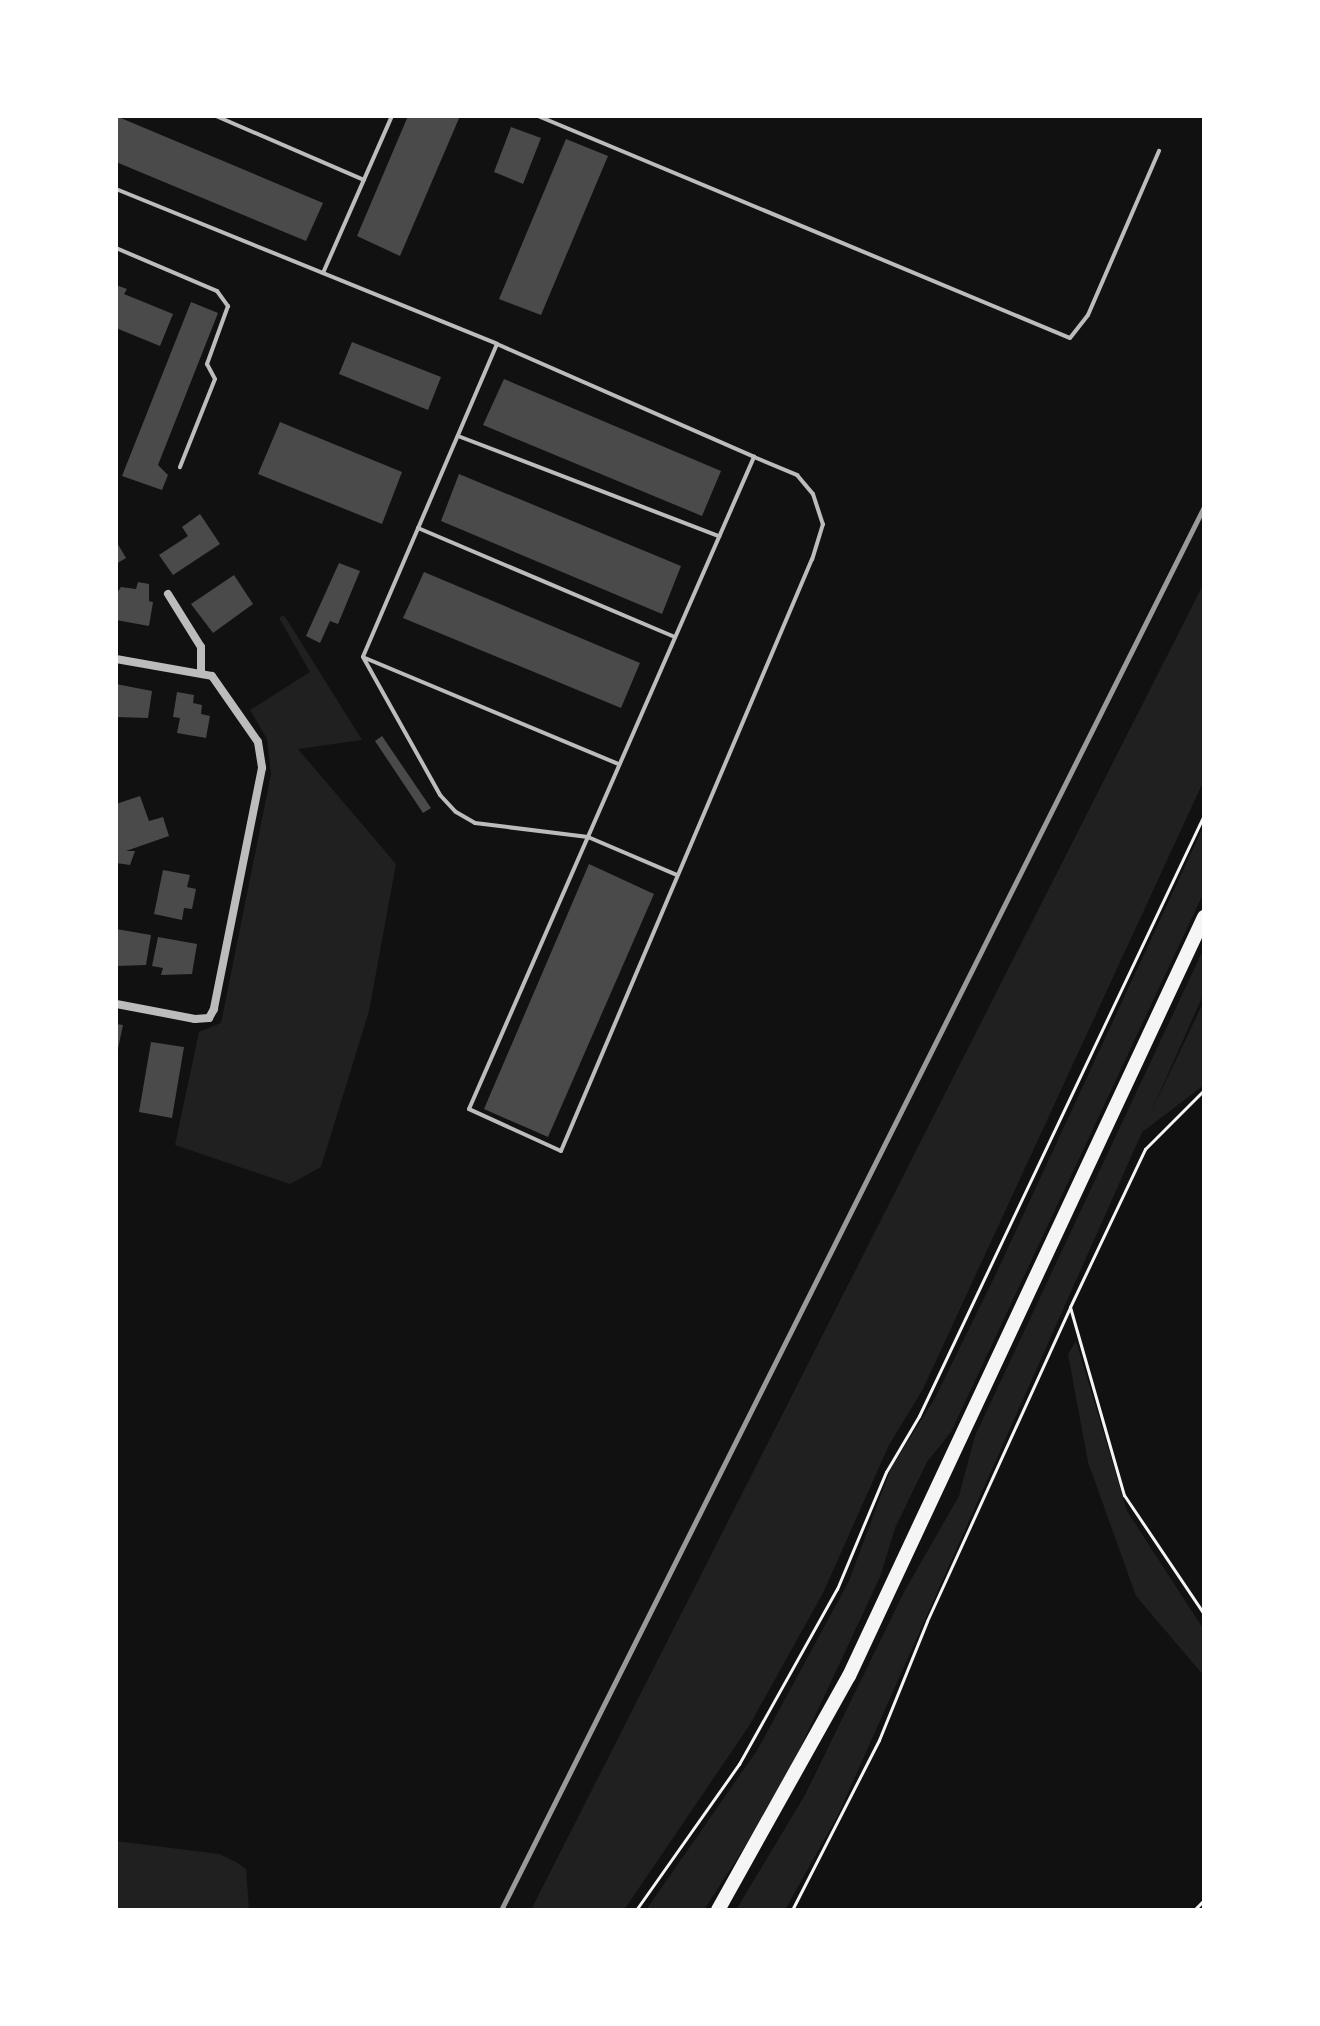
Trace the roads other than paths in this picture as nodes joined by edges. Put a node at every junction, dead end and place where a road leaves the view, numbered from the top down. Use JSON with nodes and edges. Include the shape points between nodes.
{"nodes":[{"id":1,"x":216,"y":116,"type":"edge"},
{"id":2,"x":392,"y":116,"type":"edge"},
{"id":3,"x":538,"y":116,"type":"edge"},
{"id":4,"x":1159,"y":151,"type":"dead end"},
{"id":5,"x":364,"y":180,"type":"junction"},
{"id":6,"x":116,"y":189,"type":"edge"},
{"id":7,"x":116,"y":248,"type":"edge"},
{"id":8,"x":323,"y":273,"type":"junction"},
{"id":9,"x":497,"y":344,"type":"junction"},
{"id":10,"x":458,"y":436,"type":"junction"},
{"id":11,"x":754,"y":457,"type":"junction"},
{"id":12,"x":180,"y":467,"type":"dead end"},
{"id":13,"x":418,"y":528,"type":"junction"},
{"id":14,"x":719,"y":536,"type":"junction"},
{"id":15,"x":168,"y":594,"type":"dead end"},
{"id":16,"x":675,"y":637,"type":"junction"},
{"id":17,"x":363,"y":657,"type":"junction"},
{"id":18,"x":116,"y":659,"type":"edge"},
{"id":19,"x":201,"y":673,"type":"junction"},
{"id":20,"x":620,"y":765,"type":"junction"},
{"id":21,"x":588,"y":837,"type":"junction"},
{"id":22,"x":677,"y":875,"type":"junction"},
{"id":23,"x":1204,"y":917,"type":"edge"},
{"id":24,"x":116,"y":1004,"type":"edge"},
{"id":25,"x":718,"y":1910,"type":"edge"}],
"edges":[{"from":1,"to":5,"type":"lane"},
{"from":2,"to":5,"type":"lane"},
{"from":3,"to":4,"type":"lane","via":[[1070,338],[1088,315]]},
{"from":5,"to":8,"type":"lane"},
{"from":6,"to":8,"type":"lane"},
{"from":7,"to":12,"type":"lane","via":[[217,291],[228,306],[207,364],[215,379]]},
{"from":8,"to":9,"type":"lane"},
{"from":9,"to":10,"type":"lane"},
{"from":9,"to":11,"type":"lane"},
{"from":10,"to":13,"type":"lane"},
{"from":10,"to":14,"type":"lane"},
{"from":11,"to":14,"type":"lane"},
{"from":11,"to":22,"type":"lane","via":[[797,475],[813,494],[823,524]]},
{"from":13,"to":16,"type":"lane"},
{"from":13,"to":17,"type":"lane"},
{"from":14,"to":16,"type":"lane"},
{"from":15,"to":19,"type":"street","via":[[201,647]]},
{"from":16,"to":20,"type":"lane"},
{"from":17,"to":20,"type":"lane"},
{"from":17,"to":21,"type":"lane","via":[[440,795],[456,812],[475,823]]},
{"from":18,"to":19,"type":"street"},
{"from":19,"to":24,"type":"street","via":[[212,676],[258,742],[262,768],[209,1018]]},
{"from":20,"to":21,"type":"lane"},
{"from":21,"to":22,"type":"lane"},
{"from":21,"to":22,"type":"lane","via":[[469,1109],[561,1151]]},
{"from":23,"to":25,"type":"highway","via":[[849,1676]]}]}
